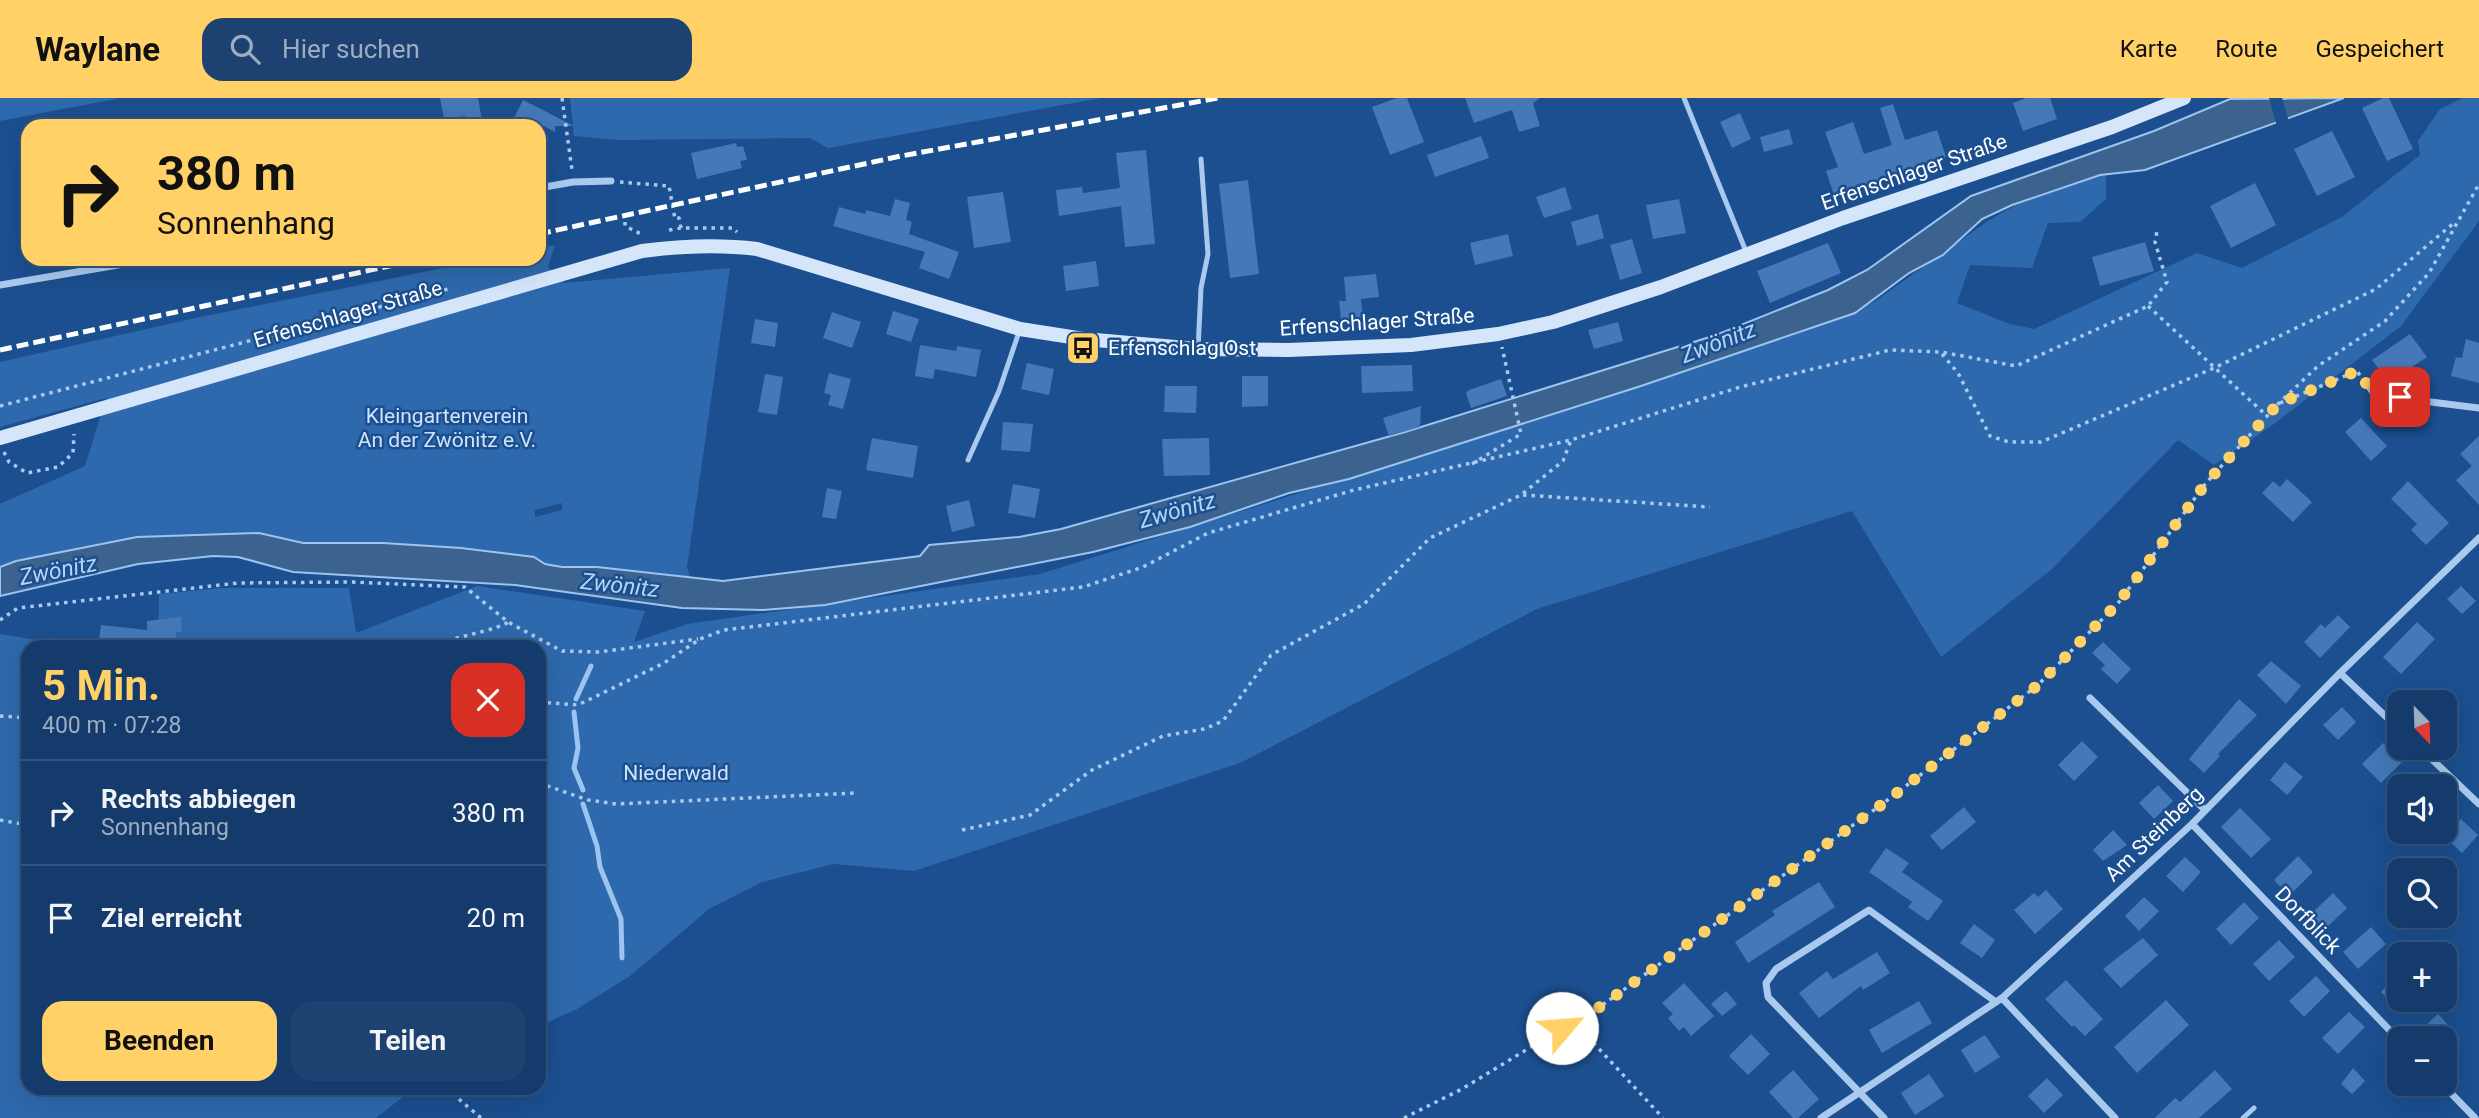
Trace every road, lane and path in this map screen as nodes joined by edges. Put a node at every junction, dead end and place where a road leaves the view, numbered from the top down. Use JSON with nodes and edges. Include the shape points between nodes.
{"nodes":[{"id":1,"x":562,"y":98,"type":"edge"},
{"id":2,"x":1684,"y":98,"type":"edge"},
{"id":3,"x":2184,"y":98,"type":"edge"},
{"id":4,"x":1201,"y":159,"type":"dead end"},
{"id":5,"x":611,"y":181,"type":"joint"},
{"id":6,"x":573,"y":182,"type":"junction"},
{"id":7,"x":2479,"y":184,"type":"edge"},
{"id":8,"x":546,"y":187,"type":"edge"},
{"id":9,"x":2457,"y":221,"type":"junction"},
{"id":10,"x":625,"y":222,"type":"dead end"},
{"id":11,"x":2157,"y":232,"type":"dead end"},
{"id":12,"x":643,"y":236,"type":"dead end"},
{"id":13,"x":757,"y":249,"type":"junction"},
{"id":14,"x":1747,"y":254,"type":"junction"},
{"id":15,"x":112,"y":266,"type":"edge"},
{"id":16,"x":0,"y":285,"type":"edge"},
{"id":17,"x":2148,"y":306,"type":"junction"},
{"id":18,"x":1020,"y":329,"type":"junction"},
{"id":19,"x":1498,"y":334,"type":"junction"},
{"id":20,"x":265,"y":339,"type":"dead end"},
{"id":21,"x":1198,"y":349,"type":"junction"},
{"id":22,"x":1941,"y":352,"type":"junction"},
{"id":23,"x":2214,"y":368,"type":"junction"},
{"id":24,"x":2367,"y":384,"type":"joint"},
{"id":25,"x":2278,"y":404,"type":"junction"},
{"id":26,"x":0,"y":406,"type":"edge"},
{"id":27,"x":2479,"y":408,"type":"edge"},
{"id":28,"x":75,"y":415,"type":"junction"},
{"id":29,"x":2267,"y":416,"type":"junction"},
{"id":30,"x":0,"y":438,"type":"edge"},
{"id":31,"x":1571,"y":440,"type":"junction"},
{"id":32,"x":0,"y":444,"type":"edge"},
{"id":33,"x":968,"y":460,"type":"dead end"},
{"id":34,"x":1467,"y":467,"type":"junction"},
{"id":35,"x":1521,"y":495,"type":"junction"},
{"id":36,"x":1710,"y":507,"type":"dead end"},
{"id":37,"x":2479,"y":538,"type":"edge"},
{"id":38,"x":0,"y":620,"type":"edge"},
{"id":39,"x":508,"y":622,"type":"junction"},
{"id":40,"x":700,"y":639,"type":"junction"},
{"id":41,"x":446,"y":640,"type":"edge"},
{"id":42,"x":542,"y":640,"type":"edge"},
{"id":43,"x":546,"y":642,"type":"edge"},
{"id":44,"x":2340,"y":673,"type":"junction"},
{"id":45,"x":2090,"y":698,"type":"dead end"},
{"id":46,"x":546,"y":703,"type":"edge"},
{"id":47,"x":0,"y":716,"type":"edge"},
{"id":48,"x":21,"y":718,"type":"edge"},
{"id":49,"x":2387,"y":718,"type":"edge"},
{"id":50,"x":2433,"y":760,"type":"edge"},
{"id":51,"x":546,"y":785,"type":"edge"},
{"id":52,"x":856,"y":793,"type":"dead end"},
{"id":53,"x":2479,"y":804,"type":"edge"},
{"id":54,"x":2205,"y":810,"type":"junction"},
{"id":55,"x":0,"y":820,"type":"edge"},
{"id":56,"x":21,"y":824,"type":"edge"},
{"id":57,"x":2192,"y":824,"type":"junction"},
{"id":58,"x":962,"y":830,"type":"dead end"},
{"id":59,"x":1999,"y":1000,"type":"junction"},
{"id":60,"x":1576,"y":1024,"type":"junction"},
{"id":61,"x":2387,"y":1027,"type":"edge"},
{"id":62,"x":1860,"y":1090,"type":"junction"},
{"id":63,"x":454,"y":1095,"type":"edge"},
{"id":64,"x":2454,"y":1096,"type":"edge"},
{"id":65,"x":2254,"y":1108,"type":"dead end"},
{"id":66,"x":481,"y":1118,"type":"edge"},
{"id":67,"x":1404,"y":1118,"type":"edge"},
{"id":68,"x":1662,"y":1118,"type":"edge"},
{"id":69,"x":1821,"y":1118,"type":"edge"},
{"id":70,"x":1884,"y":1118,"type":"edge"},
{"id":71,"x":2115,"y":1118,"type":"edge"},
{"id":72,"x":2242,"y":1118,"type":"edge"},
{"id":73,"x":2475,"y":1118,"type":"edge"}],
"edges":[{"from":1,"to":6,"type":"path"},
{"from":2,"to":14,"type":"lane"},
{"from":3,"to":14,"type":"main road","name":"Erfenschlager Straße"},
{"from":4,"to":21,"type":"lane","via":[[1208,254]]},
{"from":5,"to":6,"type":"street"},
{"from":5,"to":13,"type":"path","via":[[669,186],[681,228],[733,228]]},
{"from":6,"to":8,"type":"street"},
{"from":7,"to":9,"type":"path"},
{"from":9,"to":23,"type":"path","via":[[2376,289]]},
{"from":9,"to":25,"type":"path","via":[[2429,272],[2385,321],[2318,366]]},
{"from":10,"to":12,"type":"path"},
{"from":11,"to":17,"type":"path","via":[[2155,242],[2166,282]]},
{"from":13,"to":18,"type":"main road","name":"Erfenschlager Straße"},
{"from":13,"to":28,"type":"main road","name":"Erfenschlager Straße","via":[[680,246],[642,251]]},
{"from":14,"to":19,"type":"main road","name":"Erfenschlager Straße","via":[[1577,314]]},
{"from":15,"to":16,"type":"street"},
{"from":17,"to":22,"type":"path","via":[[2016,366]]},
{"from":17,"to":23,"type":"path"},
{"from":18,"to":21,"type":"main road","name":"Erfenschlager Straße"},
{"from":18,"to":33,"type":"lane"},
{"from":19,"to":21,"type":"main road","name":"Erfenschlager Straße","via":[[1411,345]]},
{"from":19,"to":34,"type":"path","via":[[1521,433]]},
{"from":20,"to":26,"type":"path"},
{"from":22,"to":23,"type":"path","via":[[1958,373],[1990,436],[2009,442],[2041,442]]},
{"from":22,"to":31,"type":"path","via":[[1890,350],[1740,387]]},
{"from":23,"to":29,"type":"path"},
{"from":24,"to":25,"type":"path","via":[[2357,371]]},
{"from":24,"to":27,"type":"street","via":[[2375,395]]},
{"from":25,"to":29,"type":"path"},
{"from":28,"to":30,"type":"main road","name":"Erfenschlager Straße"},
{"from":28,"to":32,"type":"path","via":[[73,453],[58,467],[27,473],[9,462]]},
{"from":29,"to":60,"type":"path","via":[[2206,483],[2119,602],[2038,685]]},
{"from":31,"to":34,"type":"path"},
{"from":31,"to":35,"type":"path","via":[[1563,461]]},
{"from":34,"to":40,"type":"path","via":[[1354,490],[1208,533],[1143,567],[1083,587],[724,630]]},
{"from":35,"to":36,"type":"path"},
{"from":35,"to":58,"type":"path","via":[[1430,538],[1364,604],[1271,654],[1223,721],[1139,747],[1092,770],[1030,815]]},
{"from":37,"to":44,"type":"street","name":"Am Steinberg"},
{"from":38,"to":39,"type":"path","via":[[18,608],[49,603],[238,583],[352,582],[465,587]]},
{"from":39,"to":41,"type":"path","via":[[500,628]]},
{"from":39,"to":42,"type":"path"},
{"from":40,"to":43,"type":"path","via":[[599,652],[562,651]]},
{"from":40,"to":46,"type":"path","via":[[664,663],[578,705]]},
{"from":44,"to":49,"type":"street"},
{"from":44,"to":54,"type":"street","name":"Am Steinberg"},
{"from":45,"to":54,"type":"street"},
{"from":47,"to":48,"type":"path"},
{"from":50,"to":53,"type":"street"},
{"from":51,"to":52,"type":"path","via":[[616,804]]},
{"from":54,"to":57,"type":"street","name":"Am Steinberg"},
{"from":55,"to":56,"type":"path"},
{"from":57,"to":59,"type":"street","name":"Am Steinberg"},
{"from":57,"to":61,"type":"street","name":"Dorfblick"},
{"from":59,"to":62,"type":"street","name":"Am Steinberg"},
{"from":59,"to":62,"type":"street","via":[[1869,910],[1846,922],[1776,969],[1766,983],[1768,997]]},
{"from":59,"to":71,"type":"street"},
{"from":60,"to":67,"type":"path"},
{"from":60,"to":68,"type":"path"},
{"from":62,"to":69,"type":"street","name":"Am Steinberg"},
{"from":62,"to":70,"type":"street"},
{"from":63,"to":66,"type":"path"},
{"from":64,"to":73,"type":"street"},
{"from":65,"to":72,"type":"lane"}]}
